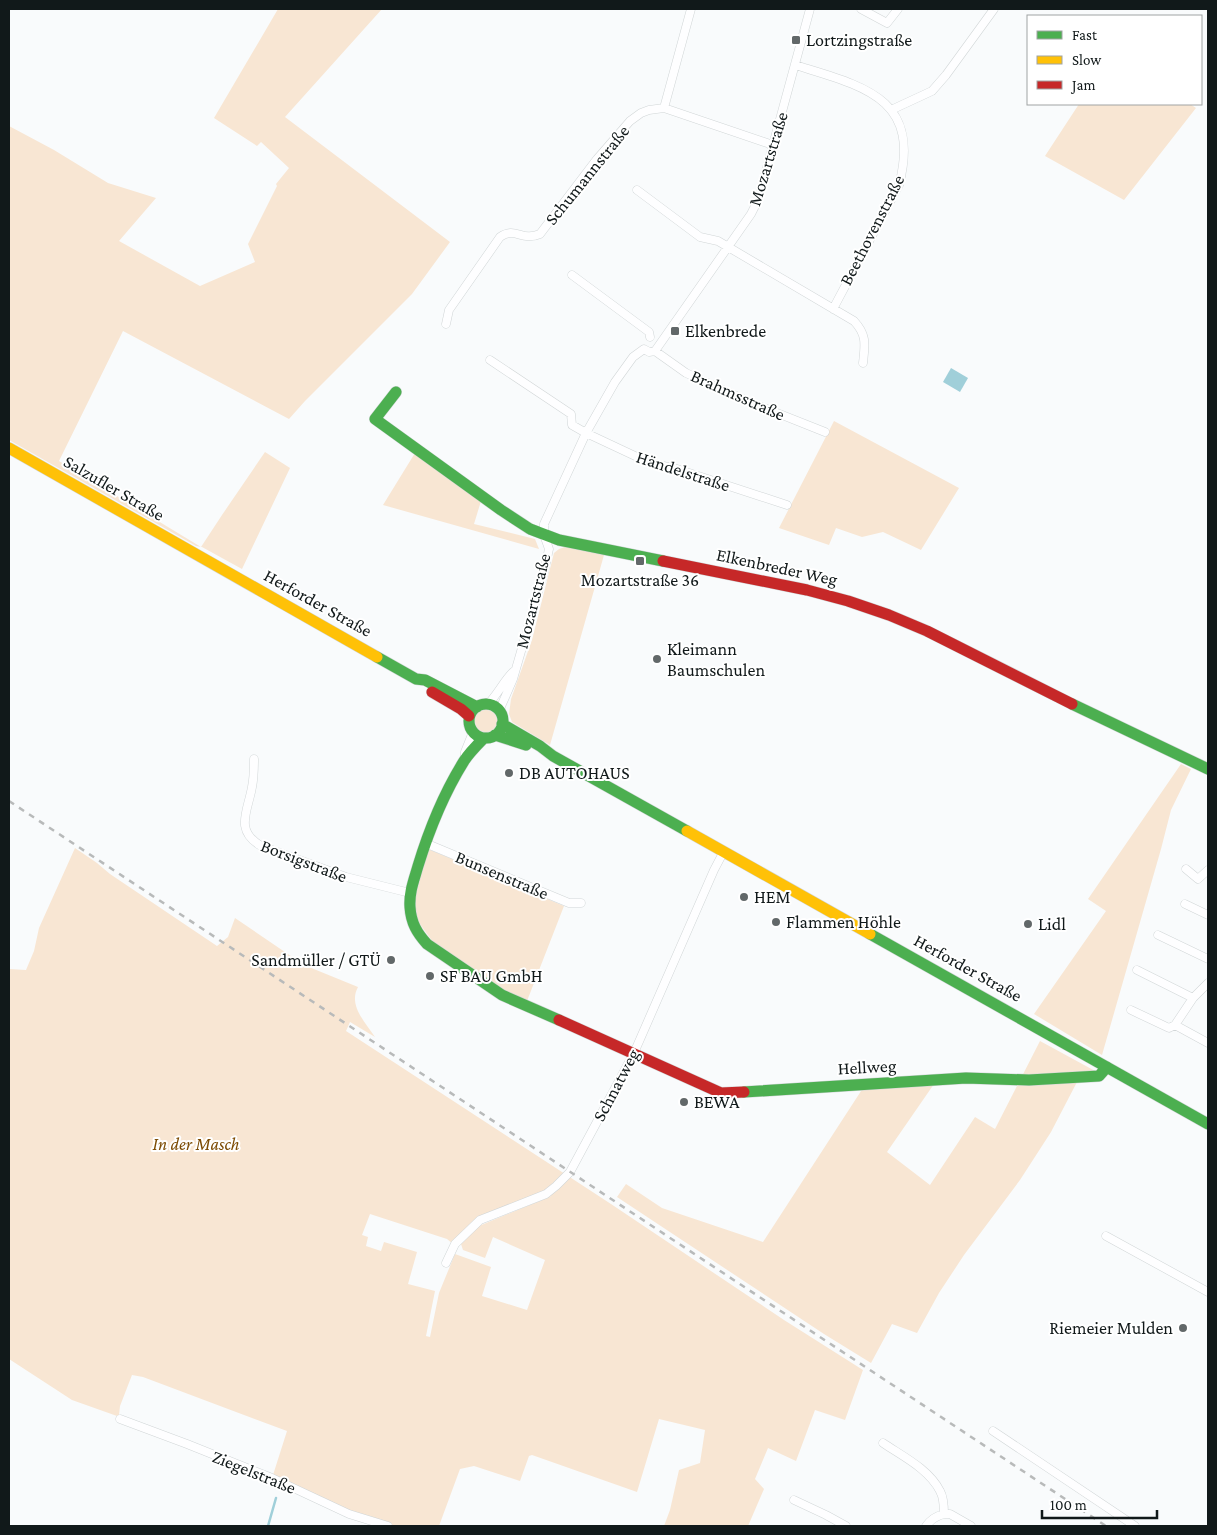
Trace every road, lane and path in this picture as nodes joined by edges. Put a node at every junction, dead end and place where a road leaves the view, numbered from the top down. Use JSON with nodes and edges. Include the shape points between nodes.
{"nodes":[{"id":1,"x":692,"y":9,"type":"edge"},
{"id":2,"x":810,"y":9,"type":"edge"},
{"id":3,"x":861,"y":9,"type":"edge"},
{"id":4,"x":898,"y":9,"type":"edge"},
{"id":5,"x":994,"y":9,"type":"edge"},
{"id":6,"x":795,"y":65,"type":"junction"},
{"id":7,"x":664,"y":108,"type":"junction"},
{"id":8,"x":891,"y":110,"type":"junction"},
{"id":9,"x":773,"y":145,"type":"junction"},
{"id":10,"x":637,"y":190,"type":"dead end"},
{"id":11,"x":727,"y":247,"type":"junction"},
{"id":12,"x":572,"y":275,"type":"dead end"},
{"id":13,"x":832,"y":308,"type":"junction"},
{"id":14,"x":446,"y":324,"type":"dead end"},
{"id":15,"x":650,"y":337,"type":"junction"},
{"id":16,"x":659,"y":343,"type":"junction"},
{"id":17,"x":644,"y":350,"type":"junction"},
{"id":18,"x":655,"y":351,"type":"junction"},
{"id":19,"x":490,"y":360,"type":"dead end"},
{"id":20,"x":863,"y":363,"type":"dead end"},
{"id":21,"x":396,"y":392,"type":"dead end"},
{"id":22,"x":825,"y":432,"type":"dead end"},
{"id":23,"x":586,"y":433,"type":"junction"},
{"id":24,"x":9,"y":448,"type":"edge"},
{"id":25,"x":787,"y":505,"type":"dead end"},
{"id":26,"x":544,"y":536,"type":"junction"},
{"id":27,"x":202,"y":558,"type":"joint"},
{"id":28,"x":514,"y":671,"type":"junction"},
{"id":29,"x":416,"y":679,"type":"junction"},
{"id":30,"x":483,"y":705,"type":"junction"},
{"id":31,"x":499,"y":711,"type":"junction"},
{"id":32,"x":469,"y":716,"type":"junction"},
{"id":33,"x":502,"y":724,"type":"junction"},
{"id":34,"x":473,"y":732,"type":"junction"},
{"id":35,"x":489,"y":736,"type":"junction"},
{"id":36,"x":552,"y":756,"type":"junction"},
{"id":37,"x":254,"y":759,"type":"dead end"},
{"id":38,"x":465,"y":759,"type":"junction"},
{"id":39,"x":1208,"y":769,"type":"edge"},
{"id":40,"x":424,"y":843,"type":"junction"},
{"id":41,"x":724,"y":852,"type":"junction"},
{"id":42,"x":1186,"y":869,"type":"dead end"},
{"id":43,"x":1208,"y":870,"type":"edge"},
{"id":44,"x":410,"y":893,"type":"junction"},
{"id":45,"x":580,"y":903,"type":"dead end"},
{"id":46,"x":1185,"y":904,"type":"dead end"},
{"id":47,"x":1208,"y":915,"type":"edge"},
{"id":48,"x":1158,"y":935,"type":"dead end"},
{"id":49,"x":1208,"y":958,"type":"edge"},
{"id":50,"x":1137,"y":970,"type":"dead end"},
{"id":51,"x":1208,"y":982,"type":"edge"},
{"id":52,"x":1193,"y":998,"type":"junction"},
{"id":53,"x":1131,"y":1010,"type":"dead end"},
{"id":54,"x":1175,"y":1025,"type":"junction"},
{"id":55,"x":1208,"y":1043,"type":"edge"},
{"id":56,"x":634,"y":1053,"type":"junction"},
{"id":57,"x":1107,"y":1067,"type":"junction"},
{"id":58,"x":1208,"y":1124,"type":"edge"},
{"id":59,"x":1106,"y":1236,"type":"dead end"},
{"id":60,"x":446,"y":1263,"type":"dead end"},
{"id":61,"x":1208,"y":1292,"type":"edge"},
{"id":62,"x":120,"y":1419,"type":"dead end"},
{"id":63,"x":993,"y":1431,"type":"dead end"},
{"id":64,"x":883,"y":1443,"type":"dead end"},
{"id":65,"x":794,"y":1500,"type":"dead end"},
{"id":66,"x":944,"y":1514,"type":"junction"},
{"id":67,"x":388,"y":1526,"type":"edge"},
{"id":68,"x":846,"y":1526,"type":"edge"},
{"id":69,"x":926,"y":1526,"type":"edge"},
{"id":70,"x":971,"y":1526,"type":"edge"},
{"id":71,"x":1134,"y":1526,"type":"edge"}],
"edges":[{"from":1,"to":7,"type":"street"},
{"from":2,"to":6,"type":"street","name":"Mozartstraße"},
{"from":3,"to":4,"type":"street","via":[[887,23]]},
{"from":5,"to":8,"type":"street","via":[[932,91]]},
{"from":6,"to":8,"type":"street","name":"Beethovenstraße","via":[[855,84],[876,95]]},
{"from":6,"to":9,"type":"street","name":"Mozartstraße"},
{"from":7,"to":9,"type":"street"},
{"from":7,"to":14,"type":"street","name":"Schumannstraße","via":[[641,113],[630,121],[540,234],[532,238],[505,233],[500,237],[449,310]]},
{"from":8,"to":13,"type":"street","name":"Beethovenstraße","via":[[903,135],[905,149],[899,185]]},
{"from":9,"to":11,"type":"street","name":"Mozartstraße","via":[[758,200]]},
{"from":10,"to":11,"type":"street","via":[[700,236]]},
{"from":11,"to":13,"type":"street"},
{"from":11,"to":16,"type":"street","name":"Mozartstraße"},
{"from":12,"to":15,"type":"street","via":[[649,332]]},
{"from":13,"to":20,"type":"street","via":[[854,321],[862,330],[865,344]]},
{"from":15,"to":16,"type":"street"},
{"from":15,"to":17,"type":"street","name":"Mozartstraße","via":[[644,343]]},
{"from":16,"to":18,"type":"street","name":"Mozartstraße"},
{"from":17,"to":18,"type":"street"},
{"from":17,"to":23,"type":"street","name":"Mozartstraße","via":[[633,357],[615,382]]},
{"from":18,"to":22,"type":"street","name":"Brahmsstraße","via":[[686,373]]},
{"from":19,"to":23,"type":"street","name":"Händelstraße","via":[[570,414],[572,425]]},
{"from":21,"to":26,"type":"street","name":"Elkenbreder Weg","via":[[375,419],[501,510]]},
{"from":23,"to":25,"type":"street","name":"Händelstraße","via":[[650,463]]},
{"from":23,"to":26,"type":"street","name":"Mozartstraße","via":[[550,509],[544,524]]},
{"from":24,"to":27,"type":"street","name":"Salzufler Straße"},
{"from":26,"to":28,"type":"street","name":"Mozartstraße","via":[[549,549],[544,572]]},
{"from":26,"to":39,"type":"street","name":"Elkenbreder Weg","via":[[807,590],[890,615]]},
{"from":27,"to":29,"type":"street","name":"Herforder Straße"},
{"from":28,"to":30,"type":"street","name":"Mozartstraße","via":[[496,696]]},
{"from":28,"to":31,"type":"street","name":"Mozartstraße"},
{"from":29,"to":30,"type":"street","name":"Herforder Straße"},
{"from":29,"to":32,"type":"street","name":"Herforder Straße","via":[[421,686]]},
{"from":30,"to":31,"type":"street"},
{"from":30,"to":32,"type":"street"},
{"from":31,"to":33,"type":"street"},
{"from":32,"to":34,"type":"street"},
{"from":33,"to":35,"type":"street"},
{"from":33,"to":36,"type":"street","name":"Herforder Straße"},
{"from":34,"to":35,"type":"street"},
{"from":34,"to":38,"type":"street"},
{"from":35,"to":36,"type":"street","name":"Herforder Straße","via":[[523,743]]},
{"from":35,"to":38,"type":"street"},
{"from":36,"to":41,"type":"street","name":"Herforder Straße"},
{"from":37,"to":44,"type":"street","name":"Borsigstraße","via":[[252,787],[244,818],[252,841],[346,877]]},
{"from":38,"to":40,"type":"street"},
{"from":40,"to":44,"type":"street"},
{"from":40,"to":45,"type":"street","name":"Bunsenstraße","via":[[569,903]]},
{"from":41,"to":56,"type":"street","name":"Schnatweg"},
{"from":41,"to":57,"type":"street","name":"Herforder Straße"},
{"from":42,"to":43,"type":"street","via":[[1198,879]]},
{"from":44,"to":56,"type":"street","name":"Hellweg","via":[[410,908],[417,934],[428,944],[502,995]]},
{"from":46,"to":47,"type":"street"},
{"from":48,"to":49,"type":"street"},
{"from":50,"to":52,"type":"street"},
{"from":51,"to":52,"type":"street"},
{"from":52,"to":54,"type":"street"},
{"from":53,"to":54,"type":"street","via":[[1169,1028]]},
{"from":54,"to":55,"type":"street"},
{"from":56,"to":57,"type":"street","name":"Hellweg","via":[[721,1093],[966,1078],[1071,1079],[1099,1076]]},
{"from":56,"to":60,"type":"street","name":"Schnatweg","via":[[564,1180],[541,1196],[480,1220],[455,1244]]},
{"from":57,"to":58,"type":"street","name":"Herforder Straße"},
{"from":59,"to":61,"type":"street"},
{"from":62,"to":67,"type":"street","name":"Ziegelstraße","via":[[272,1478],[349,1514]]},
{"from":63,"to":71,"type":"street"},
{"from":64,"to":66,"type":"street","via":[[934,1481],[941,1492]]},
{"from":65,"to":68,"type":"street"},
{"from":66,"to":69,"type":"street"},
{"from":66,"to":70,"type":"street"}]}
